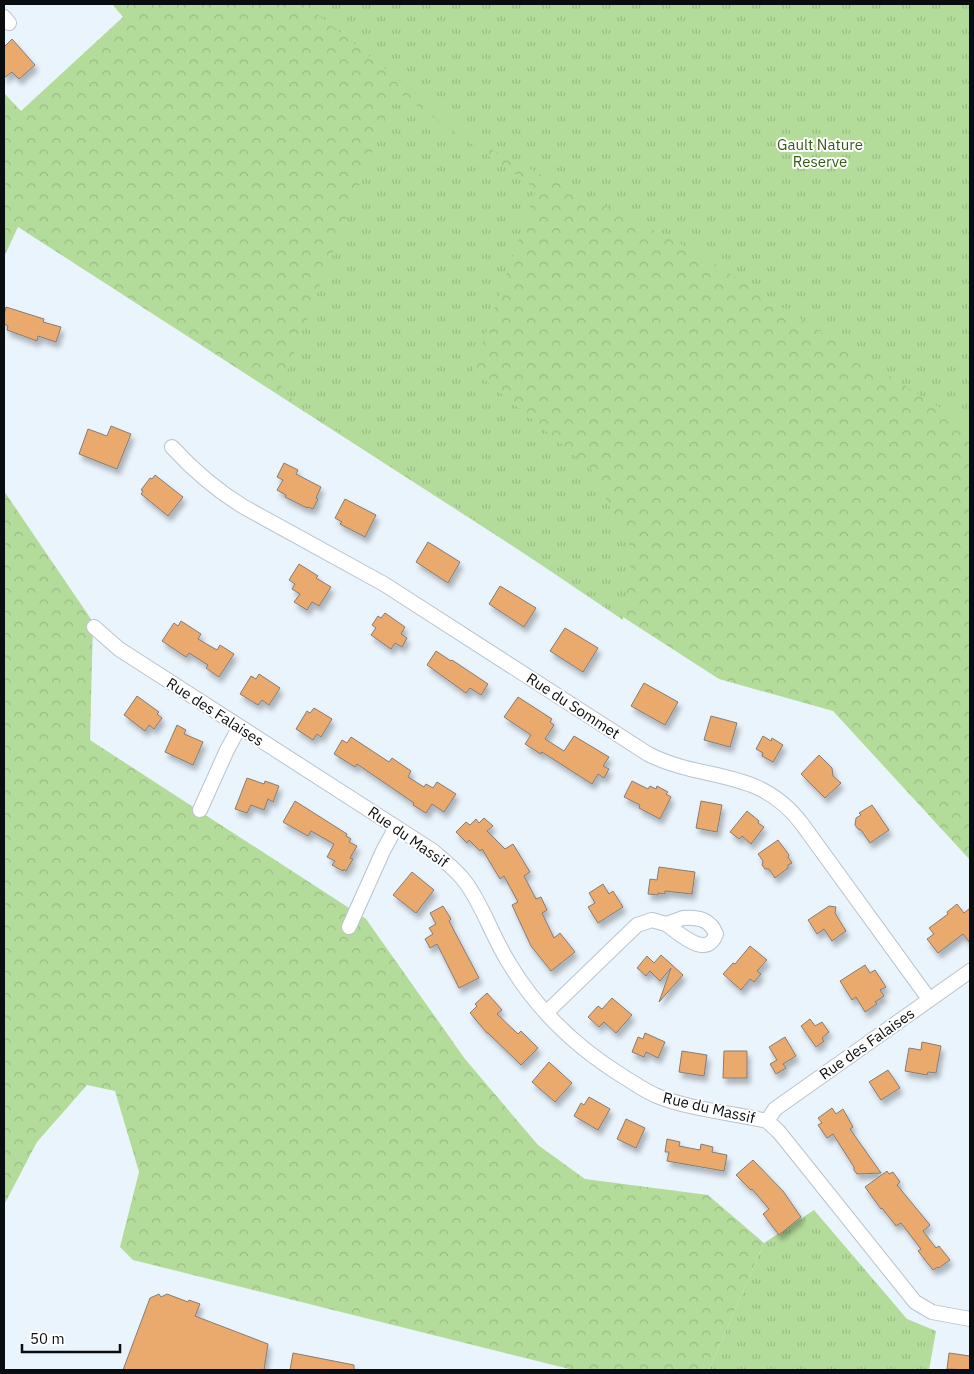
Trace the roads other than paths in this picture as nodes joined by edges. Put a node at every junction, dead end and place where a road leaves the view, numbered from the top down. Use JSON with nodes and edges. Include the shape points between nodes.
{"nodes":[{"id":1,"x":172,"y":447,"type":"dead end"},
{"id":2,"x":94,"y":627,"type":"dead end"},
{"id":3,"x":239,"y":728,"type":"junction"},
{"id":4,"x":339,"y":792,"type":"joint"},
{"id":5,"x":200,"y":810,"type":"dead end"},
{"id":6,"x":396,"y":827,"type":"junction"},
{"id":7,"x":666,"y":924,"type":"dead end"},
{"id":8,"x":349,"y":927,"type":"dead end"},
{"id":9,"x":970,"y":971,"type":"edge"},
{"id":10,"x":929,"y":1000,"type":"junction"},
{"id":11,"x":546,"y":1013,"type":"junction"},
{"id":12,"x":767,"y":1122,"type":"junction"},
{"id":13,"x":970,"y":1320,"type":"edge"}],
"edges":[{"from":1,"to":10,"type":"street","name":"Rue du Sommet","via":[[192,469],[231,499],[384,584],[648,754],[678,766],[749,783],[774,796],[796,816]]},
{"from":2,"to":3,"type":"street","name":"Rue des Falaises","via":[[119,649]]},
{"from":3,"to":4,"type":"street","name":"Rue des Falaises"},
{"from":3,"to":5,"type":"street"},
{"from":4,"to":6,"type":"street","name":"Rue du Massif"},
{"from":6,"to":8,"type":"street"},
{"from":6,"to":11,"type":"street","name":"Rue du Massif","via":[[433,851],[465,882],[516,975]]},
{"from":7,"to":11,"type":"street","via":[[652,920],[638,925]]},
{"from":9,"to":10,"type":"street","name":"Rue des Falaises"},
{"from":10,"to":12,"type":"street","name":"Rue des Falaises","via":[[775,1109]]},
{"from":11,"to":12,"type":"street","name":"Rue du Massif","via":[[587,1052],[655,1095]]},
{"from":12,"to":13,"type":"street","name":"Rue du Massif","via":[[779,1132],[915,1302],[932,1312]]}]}
